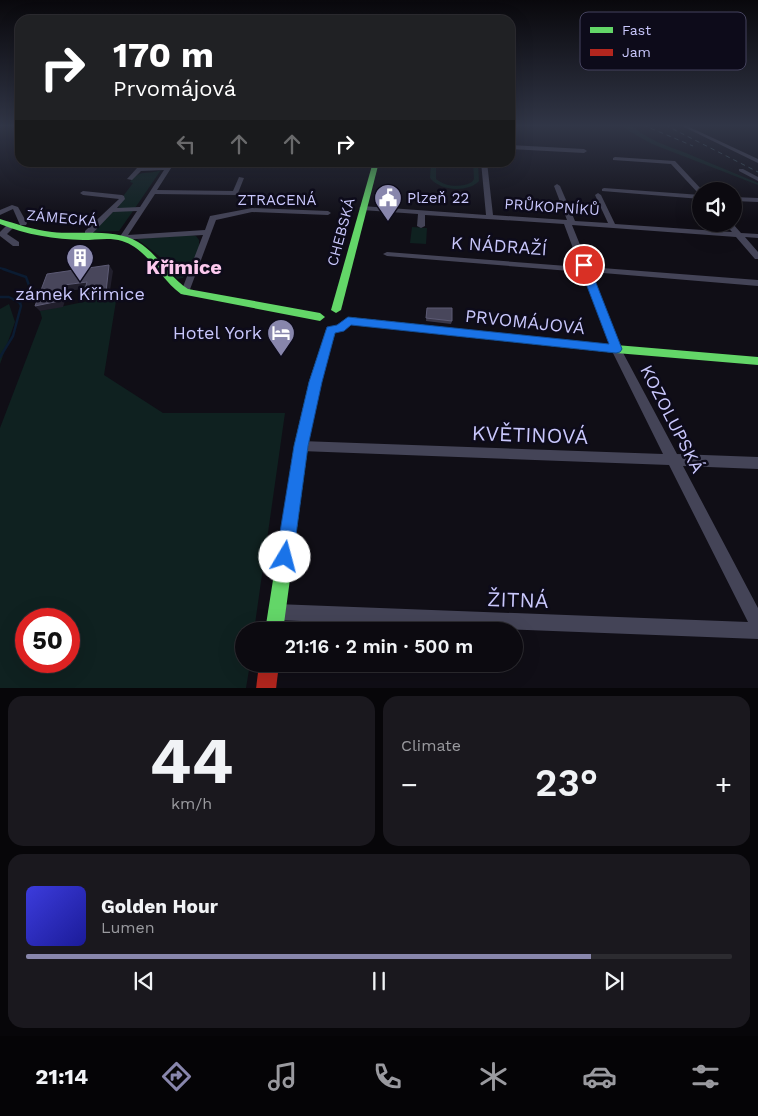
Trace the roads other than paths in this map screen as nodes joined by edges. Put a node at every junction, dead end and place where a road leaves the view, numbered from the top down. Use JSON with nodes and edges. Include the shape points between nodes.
{"nodes":[{"id":1,"x":615,"y":159,"type":"dead end"},
{"id":2,"x":156,"y":167,"type":"edge"},
{"id":3,"x":170,"y":167,"type":"edge"},
{"id":4,"x":374,"y":167,"type":"edge"},
{"id":5,"x":485,"y":167,"type":"edge"},
{"id":6,"x":741,"y":170,"type":"dead end"},
{"id":7,"x":241,"y":178,"type":"dead end"},
{"id":8,"x":130,"y":179,"type":"dead end"},
{"id":9,"x":758,"y":179,"type":"edge"},
{"id":10,"x":692,"y":184,"type":"edge"},
{"id":11,"x":557,"y":186,"type":"dead end"},
{"id":12,"x":153,"y":192,"type":"junction"},
{"id":13,"x":83,"y":193,"type":"dead end"},
{"id":14,"x":692,"y":195,"type":"edge"},
{"id":15,"x":742,"y":199,"type":"edge"},
{"id":16,"x":758,"y":200,"type":"edge"},
{"id":17,"x":362,"y":208,"type":"junction"},
{"id":18,"x":142,"y":209,"type":"junction"},
{"id":19,"x":113,"y":210,"type":"junction"},
{"id":20,"x":422,"y":212,"type":"junction"},
{"id":21,"x":0,"y":213,"type":"edge"},
{"id":22,"x":328,"y":213,"type":"dead end"},
{"id":23,"x":490,"y":217,"type":"junction"},
{"id":24,"x":0,"y":221,"type":"edge"},
{"id":25,"x":570,"y":222,"type":"junction"},
{"id":26,"x":17,"y":225,"type":"junction"},
{"id":27,"x":612,"y":225,"type":"junction"},
{"id":28,"x":421,"y":226,"type":"dead end"},
{"id":29,"x":209,"y":232,"type":"junction"},
{"id":30,"x":736,"y":232,"type":"edge"},
{"id":31,"x":88,"y":233,"type":"dead end"},
{"id":32,"x":739,"y":235,"type":"junction"},
{"id":33,"x":758,"y":236,"type":"edge"},
{"id":34,"x":123,"y":238,"type":"junction"},
{"id":35,"x":16,"y":244,"type":"dead end"},
{"id":36,"x":387,"y":254,"type":"dead end"},
{"id":37,"x":758,"y":257,"type":"edge"},
{"id":38,"x":585,"y":268,"type":"junction"},
{"id":39,"x":758,"y":283,"type":"edge"},
{"id":40,"x":188,"y":293,"type":"junction"},
{"id":41,"x":336,"y":310,"type":"junction"},
{"id":42,"x":320,"y":317,"type":"junction"},
{"id":43,"x":348,"y":321,"type":"junction"},
{"id":44,"x":331,"y":330,"type":"junction"},
{"id":45,"x":616,"y":349,"type":"junction"},
{"id":46,"x":758,"y":361,"type":"edge"},
{"id":47,"x":301,"y":446,"type":"junction"},
{"id":48,"x":672,"y":460,"type":"junction"},
{"id":49,"x":758,"y":463,"type":"edge"},
{"id":50,"x":276,"y":612,"type":"junction"},
{"id":51,"x":275,"y":622,"type":"edge"},
{"id":52,"x":758,"y":625,"type":"edge"},
{"id":53,"x":758,"y":631,"type":"edge"},
{"id":54,"x":269,"y":672,"type":"edge"},
{"id":55,"x":266,"y":688,"type":"edge"}],
"edges":[{"from":1,"to":10,"type":"street","via":[[673,162]]},
{"from":2,"to":8,"type":"street","via":[[140,169]]},
{"from":3,"to":12,"type":"street"},
{"from":4,"to":17,"type":"street","name":"CHEBSKÁ"},
{"from":5,"to":23,"type":"street","name":"PRŮKOPNÍKŮ"},
{"from":6,"to":9,"type":"street"},
{"from":7,"to":12,"type":"street","via":[[235,193]]},
{"from":11,"to":25,"type":"street","name":"KOZOLUPSKÁ"},
{"from":12,"to":18,"type":"street"},
{"from":13,"to":19,"type":"street","via":[[122,196]]},
{"from":14,"to":27,"type":"street","name":"PRŮKOPNÍKŮ","via":[[601,192]]},
{"from":15,"to":16,"type":"street"},
{"from":17,"to":20,"type":"street","name":"PRŮKOPNÍKŮ"},
{"from":17,"to":41,"type":"street","name":"CHEBSKÁ"},
{"from":18,"to":19,"type":"street"},
{"from":18,"to":34,"type":"street"},
{"from":19,"to":31,"type":"street"},
{"from":20,"to":23,"type":"street","name":"PRŮKOPNÍKŮ"},
{"from":20,"to":28,"type":"street"},
{"from":21,"to":26,"type":"street","via":[[13,204],[18,210]]},
{"from":22,"to":29,"type":"street","name":"ZTRACENÁ","via":[[252,210],[213,218]]},
{"from":23,"to":25,"type":"street","name":"PRŮKOPNÍKŮ"},
{"from":24,"to":26,"type":"street","name":"ZÁMECKÁ"},
{"from":25,"to":27,"type":"street","name":"PRŮKOPNÍKŮ"},
{"from":25,"to":38,"type":"street","name":"KOZOLUPSKÁ"},
{"from":26,"to":34,"type":"street","name":"ZÁMECKÁ","via":[[40,234]]},
{"from":26,"to":35,"type":"street","via":[[2,234]]},
{"from":27,"to":32,"type":"street","name":"PRŮKOPNÍKŮ"},
{"from":29,"to":34,"type":"street"},
{"from":29,"to":40,"type":"street"},
{"from":30,"to":32,"type":"street"},
{"from":32,"to":33,"type":"street","name":"PRŮKOPNÍKŮ"},
{"from":32,"to":37,"type":"street"},
{"from":34,"to":40,"type":"street","via":[[144,250],[173,285]]},
{"from":36,"to":38,"type":"street","name":"K NÁDRAŽÍ"},
{"from":38,"to":39,"type":"street","name":"K NÁDRAŽÍ"},
{"from":38,"to":45,"type":"street","name":"KOZOLUPSKÁ"},
{"from":40,"to":42,"type":"street"},
{"from":41,"to":42,"type":"street","via":[[326,311]]},
{"from":41,"to":43,"type":"street","via":[[347,315]]},
{"from":42,"to":44,"type":"street","via":[[320,325]]},
{"from":43,"to":44,"type":"street"},
{"from":43,"to":45,"type":"street","name":"PRVOMÁJOVÁ"},
{"from":44,"to":47,"type":"street"},
{"from":45,"to":46,"type":"street","name":"PRVOMÁJOVÁ"},
{"from":45,"to":48,"type":"street","name":"KOZOLUPSKÁ"},
{"from":47,"to":48,"type":"street","name":"KVĚTINOVÁ"},
{"from":47,"to":50,"type":"street"},
{"from":48,"to":49,"type":"street","name":"KVĚTINOVÁ"},
{"from":48,"to":52,"type":"street","name":"KOZOLUPSKÁ"},
{"from":50,"to":51,"type":"street"},
{"from":50,"to":53,"type":"street","name":"ŽITNÁ"},
{"from":54,"to":55,"type":"street"}]}
